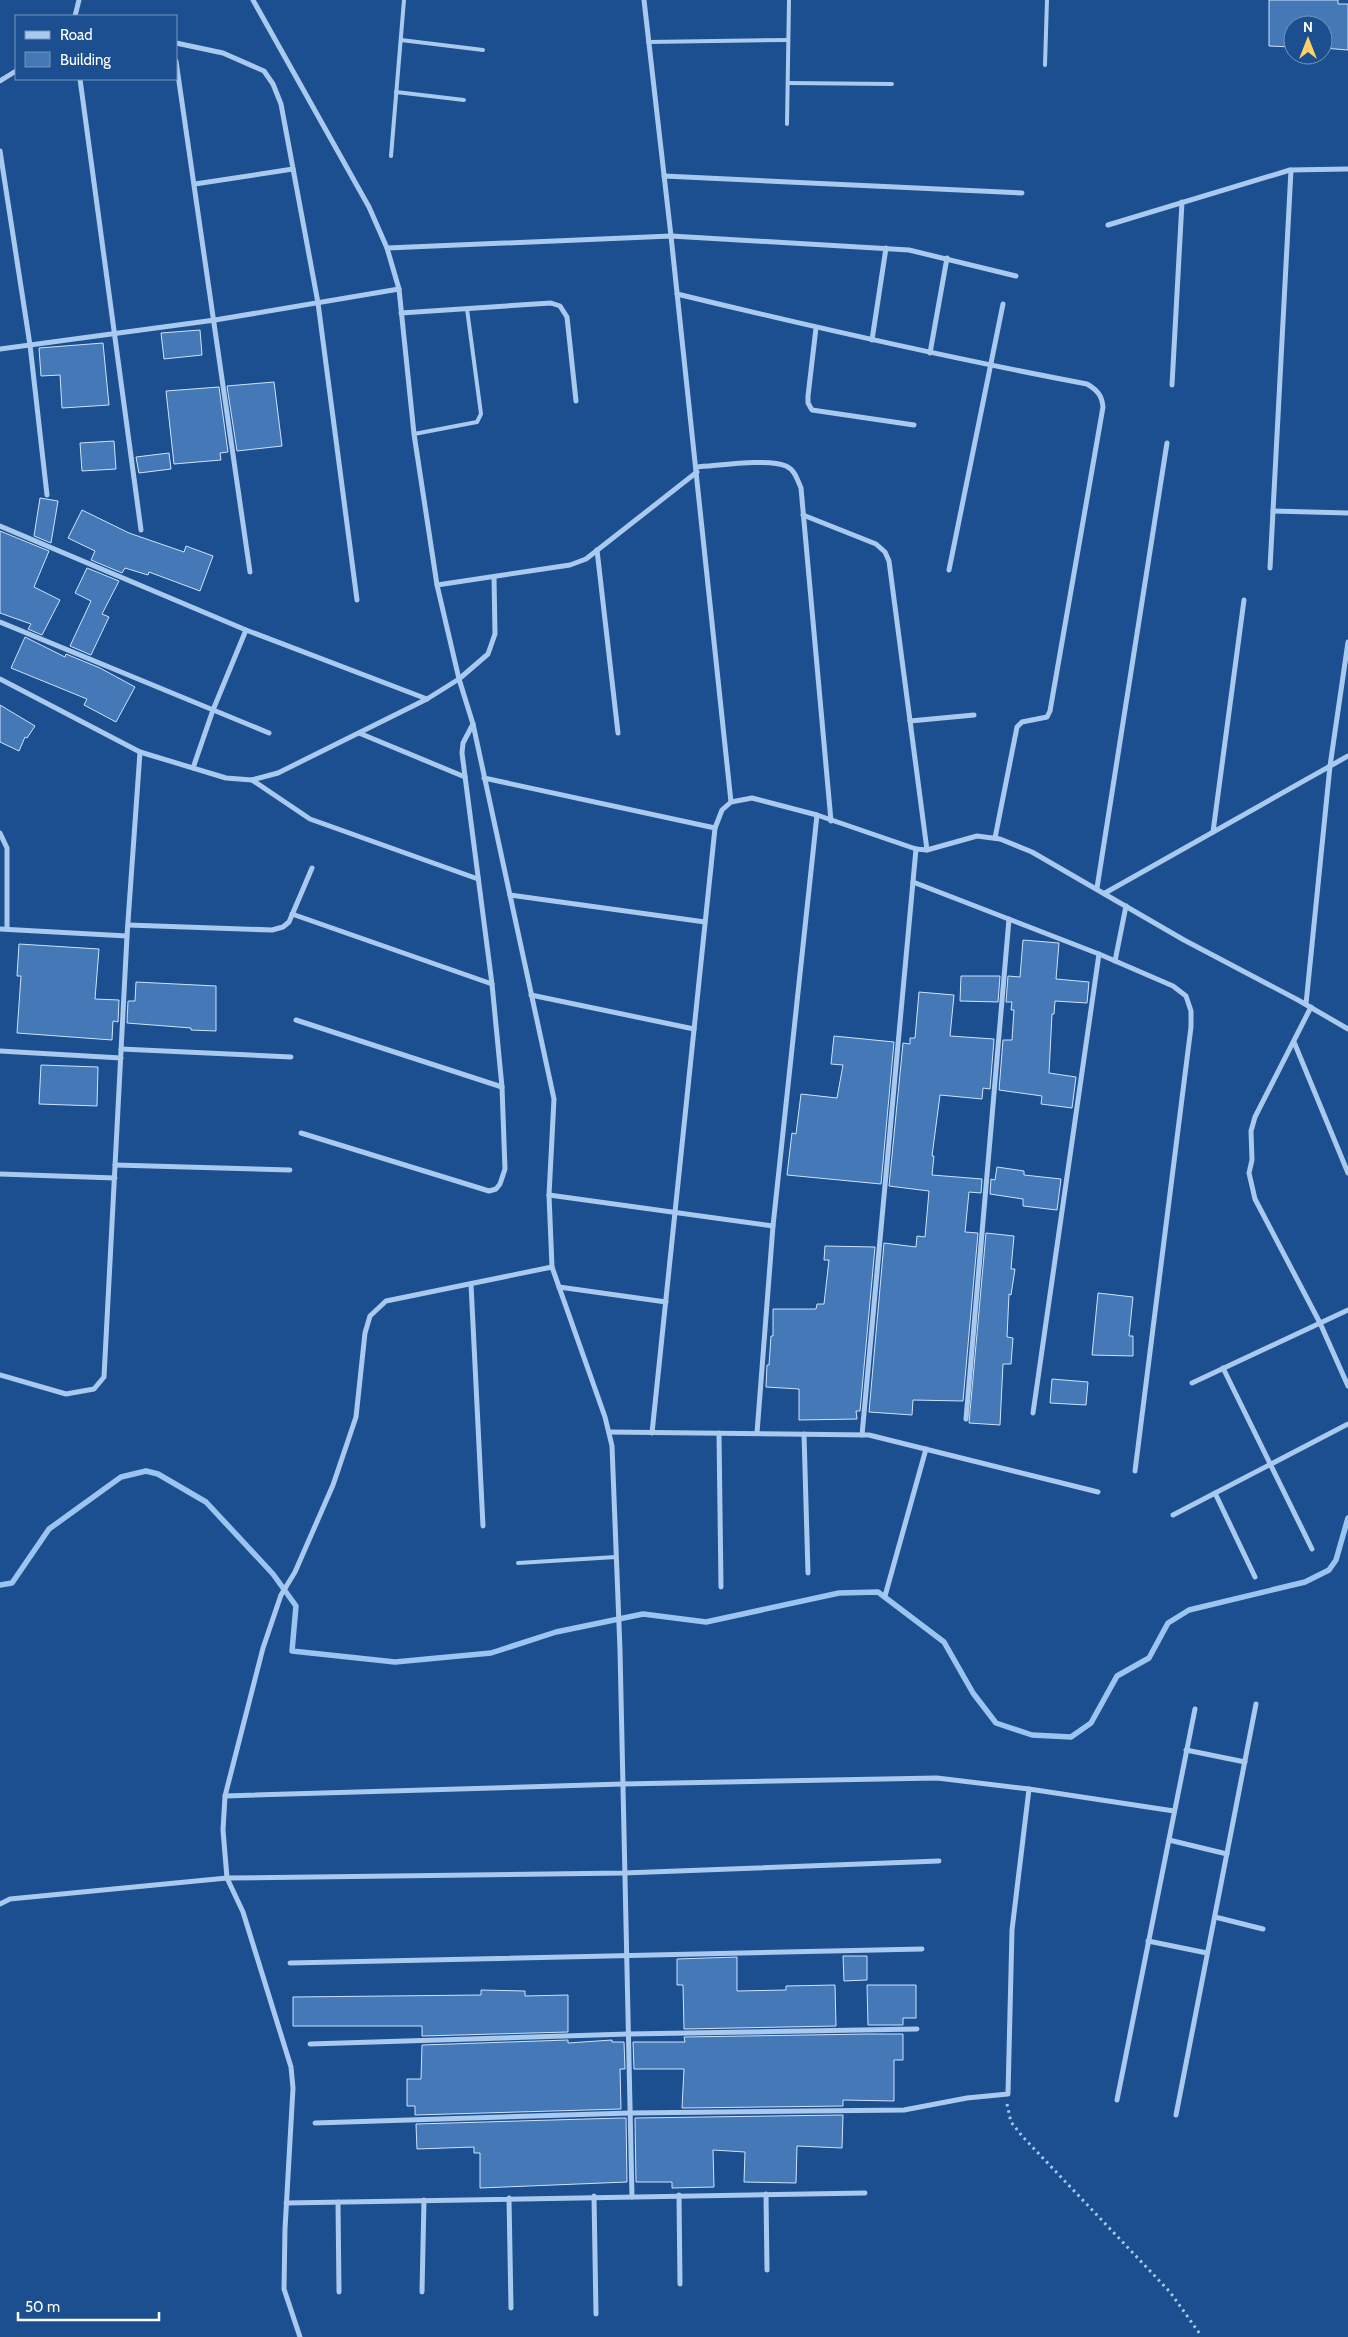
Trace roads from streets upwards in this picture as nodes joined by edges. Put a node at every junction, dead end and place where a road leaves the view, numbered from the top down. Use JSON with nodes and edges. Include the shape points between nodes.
{"nodes":[{"id":1,"x":79,"y":0,"type":"edge"},
{"id":2,"x":253,"y":0,"type":"edge"},
{"id":3,"x":644,"y":0,"type":"edge"},
{"id":4,"x":75,"y":15,"type":"edge"},
{"id":5,"x":178,"y":44,"type":"edge"},
{"id":6,"x":15,"y":73,"type":"edge"},
{"id":7,"x":178,"y":74,"type":"edge"},
{"id":8,"x":80,"y":80,"type":"edge"},
{"id":9,"x":0,"y":81,"type":"edge"},
{"id":10,"x":0,"y":151,"type":"edge"},
{"id":11,"x":292,"y":169,"type":"junction"},
{"id":12,"x":1348,"y":169,"type":"edge"},
{"id":13,"x":1291,"y":170,"type":"junction"},
{"id":14,"x":664,"y":176,"type":"junction"},
{"id":15,"x":195,"y":184,"type":"junction"},
{"id":16,"x":1022,"y":193,"type":"dead end"},
{"id":17,"x":1182,"y":202,"type":"junction"},
{"id":18,"x":1108,"y":225,"type":"dead end"},
{"id":19,"x":671,"y":236,"type":"junction"},
{"id":20,"x":387,"y":248,"type":"junction"},
{"id":21,"x":886,"y":248,"type":"junction"},
{"id":22,"x":947,"y":258,"type":"junction"},
{"id":23,"x":1016,"y":276,"type":"dead end"},
{"id":24,"x":399,"y":289,"type":"junction"},
{"id":25,"x":677,"y":294,"type":"junction"},
{"id":26,"x":318,"y":303,"type":"junction"},
{"id":27,"x":1003,"y":304,"type":"dead end"},
{"id":28,"x":401,"y":313,"type":"junction"},
{"id":29,"x":215,"y":320,"type":"junction"},
{"id":30,"x":816,"y":328,"type":"junction"},
{"id":31,"x":113,"y":334,"type":"junction"},
{"id":32,"x":872,"y":340,"type":"junction"},
{"id":33,"x":30,"y":345,"type":"junction"},
{"id":34,"x":0,"y":349,"type":"edge"},
{"id":35,"x":930,"y":353,"type":"junction"},
{"id":36,"x":991,"y":366,"type":"junction"},
{"id":37,"x":1172,"y":385,"type":"dead end"},
{"id":38,"x":576,"y":401,"type":"dead end"},
{"id":39,"x":914,"y":425,"type":"dead end"},
{"id":40,"x":1168,"y":443,"type":"dead end"},
{"id":41,"x":697,"y":470,"type":"junction"},
{"id":42,"x":46,"y":495,"type":"dead end"},
{"id":43,"x":1273,"y":511,"type":"junction"},
{"id":44,"x":1348,"y":513,"type":"edge"},
{"id":45,"x":803,"y":515,"type":"junction"},
{"id":46,"x":0,"y":526,"type":"edge"},
{"id":47,"x":141,"y":530,"type":"dead end"},
{"id":48,"x":597,"y":550,"type":"junction"},
{"id":49,"x":1270,"y":568,"type":"dead end"},
{"id":50,"x":949,"y":570,"type":"dead end"},
{"id":51,"x":250,"y":572,"type":"dead end"},
{"id":52,"x":494,"y":577,"type":"junction"},
{"id":53,"x":438,"y":585,"type":"junction"},
{"id":54,"x":357,"y":600,"type":"dead end"},
{"id":55,"x":1244,"y":600,"type":"dead end"},
{"id":56,"x":0,"y":622,"type":"edge"},
{"id":57,"x":246,"y":630,"type":"junction"},
{"id":58,"x":1348,"y":642,"type":"edge"},
{"id":59,"x":0,"y":679,"type":"edge"},
{"id":60,"x":459,"y":679,"type":"junction"},
{"id":61,"x":427,"y":699,"type":"junction"},
{"id":62,"x":213,"y":710,"type":"junction"},
{"id":63,"x":974,"y":715,"type":"dead end"},
{"id":64,"x":910,"y":721,"type":"junction"},
{"id":65,"x":473,"y":724,"type":"junction"},
{"id":66,"x":269,"y":733,"type":"dead end"},
{"id":67,"x":359,"y":733,"type":"junction"},
{"id":68,"x":618,"y":733,"type":"dead end"},
{"id":69,"x":140,"y":752,"type":"junction"},
{"id":70,"x":1348,"y":756,"type":"edge"},
{"id":71,"x":1330,"y":766,"type":"junction"},
{"id":72,"x":193,"y":768,"type":"junction"},
{"id":73,"x":465,"y":777,"type":"junction"},
{"id":74,"x":484,"y":778,"type":"junction"},
{"id":75,"x":252,"y":780,"type":"junction"},
{"id":76,"x":731,"y":802,"type":"junction"},
{"id":77,"x":817,"y":815,"type":"junction"},
{"id":78,"x":831,"y":821,"type":"junction"},
{"id":79,"x":716,"y":828,"type":"junction"},
{"id":80,"x":1213,"y":832,"type":"junction"},
{"id":81,"x":0,"y":833,"type":"edge"},
{"id":82,"x":995,"y":838,"type":"junction"},
{"id":83,"x":916,"y":850,"type":"junction"},
{"id":84,"x":927,"y":850,"type":"junction"},
{"id":85,"x":312,"y":868,"type":"dead end"},
{"id":86,"x":478,"y":879,"type":"junction"},
{"id":87,"x":913,"y":882,"type":"junction"},
{"id":88,"x":1097,"y":888,"type":"junction"},
{"id":89,"x":1105,"y":893,"type":"junction"},
{"id":90,"x":510,"y":895,"type":"junction"},
{"id":91,"x":1126,"y":906,"type":"junction"},
{"id":92,"x":292,"y":914,"type":"junction"},
{"id":93,"x":1009,"y":919,"type":"junction"},
{"id":94,"x":706,"y":922,"type":"junction"},
{"id":95,"x":128,"y":925,"type":"junction"},
{"id":96,"x":0,"y":929,"type":"edge"},
{"id":97,"x":7,"y":929,"type":"junction"},
{"id":98,"x":127,"y":936,"type":"junction"},
{"id":99,"x":1099,"y":954,"type":"junction"},
{"id":100,"x":1116,"y":961,"type":"junction"},
{"id":101,"x":492,"y":984,"type":"junction"},
{"id":102,"x":532,"y":995,"type":"junction"},
{"id":103,"x":1306,"y":1004,"type":"junction"},
{"id":104,"x":1311,"y":1008,"type":"junction"},
{"id":105,"x":296,"y":1020,"type":"dead end"},
{"id":106,"x":694,"y":1029,"type":"junction"},
{"id":107,"x":1348,"y":1029,"type":"edge"},
{"id":108,"x":1294,"y":1042,"type":"junction"},
{"id":109,"x":121,"y":1049,"type":"junction"},
{"id":110,"x":0,"y":1051,"type":"edge"},
{"id":111,"x":291,"y":1057,"type":"dead end"},
{"id":112,"x":121,"y":1058,"type":"junction"},
{"id":113,"x":502,"y":1087,"type":"junction"},
{"id":114,"x":301,"y":1133,"type":"dead end"},
{"id":115,"x":115,"y":1166,"type":"junction"},
{"id":116,"x":290,"y":1170,"type":"dead end"},
{"id":117,"x":1348,"y":1173,"type":"edge"},
{"id":118,"x":0,"y":1174,"type":"edge"},
{"id":119,"x":115,"y":1178,"type":"junction"},
{"id":120,"x":549,"y":1195,"type":"junction"},
{"id":121,"x":675,"y":1213,"type":"junction"},
{"id":122,"x":773,"y":1226,"type":"junction"},
{"id":123,"x":552,"y":1267,"type":"junction"},
{"id":124,"x":471,"y":1284,"type":"junction"},
{"id":125,"x":559,"y":1287,"type":"junction"},
{"id":126,"x":666,"y":1302,"type":"junction"},
{"id":127,"x":1348,"y":1310,"type":"edge"},
{"id":128,"x":1320,"y":1323,"type":"junction"},
{"id":129,"x":1223,"y":1368,"type":"junction"},
{"id":130,"x":0,"y":1375,"type":"edge"},
{"id":131,"x":1192,"y":1383,"type":"dead end"},
{"id":132,"x":1348,"y":1386,"type":"edge"},
{"id":133,"x":1034,"y":1413,"type":"dead end"},
{"id":134,"x":966,"y":1418,"type":"dead end"},
{"id":135,"x":1348,"y":1424,"type":"edge"},
{"id":136,"x":609,"y":1432,"type":"junction"},
{"id":137,"x":652,"y":1433,"type":"junction"},
{"id":138,"x":719,"y":1433,"type":"junction"},
{"id":139,"x":757,"y":1433,"type":"junction"},
{"id":140,"x":804,"y":1434,"type":"junction"},
{"id":141,"x":862,"y":1435,"type":"junction"},
{"id":142,"x":926,"y":1449,"type":"junction"},
{"id":143,"x":1271,"y":1464,"type":"junction"},
{"id":144,"x":1135,"y":1471,"type":"dead end"},
{"id":145,"x":1098,"y":1492,"type":"dead end"},
{"id":146,"x":1215,"y":1493,"type":"junction"},
{"id":147,"x":1173,"y":1515,"type":"dead end"},
{"id":148,"x":483,"y":1526,"type":"dead end"},
{"id":149,"x":1312,"y":1549,"type":"dead end"},
{"id":150,"x":808,"y":1573,"type":"dead end"},
{"id":151,"x":1255,"y":1577,"type":"dead end"},
{"id":152,"x":721,"y":1586,"type":"dead end"},
{"id":153,"x":885,"y":1596,"type":"dead end"},
{"id":154,"x":1256,"y":1704,"type":"dead end"},
{"id":155,"x":1194,"y":1709,"type":"dead end"},
{"id":156,"x":1186,"y":1750,"type":"junction"},
{"id":157,"x":1245,"y":1762,"type":"junction"},
{"id":158,"x":622,"y":1784,"type":"junction"},
{"id":159,"x":1029,"y":1789,"type":"junction"},
{"id":160,"x":225,"y":1796,"type":"junction"},
{"id":161,"x":1174,"y":1811,"type":"junction"},
{"id":162,"x":1169,"y":1840,"type":"junction"},
{"id":163,"x":1227,"y":1854,"type":"junction"},
{"id":164,"x":939,"y":1861,"type":"dead end"},
{"id":165,"x":624,"y":1872,"type":"junction"},
{"id":166,"x":227,"y":1878,"type":"junction"},
{"id":167,"x":0,"y":1904,"type":"edge"},
{"id":168,"x":1214,"y":1917,"type":"junction"},
{"id":169,"x":1263,"y":1929,"type":"dead end"},
{"id":170,"x":1148,"y":1941,"type":"junction"},
{"id":171,"x":922,"y":1950,"type":"dead end"},
{"id":172,"x":1208,"y":1953,"type":"junction"},
{"id":173,"x":626,"y":1956,"type":"junction"},
{"id":174,"x":290,"y":1963,"type":"dead end"},
{"id":175,"x":917,"y":2029,"type":"dead end"},
{"id":176,"x":628,"y":2034,"type":"junction"},
{"id":177,"x":310,"y":2044,"type":"dead end"},
{"id":178,"x":1117,"y":2100,"type":"dead end"},
{"id":179,"x":630,"y":2113,"type":"junction"},
{"id":180,"x":1176,"y":2115,"type":"dead end"},
{"id":181,"x":315,"y":2123,"type":"dead end"},
{"id":182,"x":766,"y":2194,"type":"junction"},
{"id":183,"x":865,"y":2194,"type":"dead end"},
{"id":184,"x":679,"y":2195,"type":"junction"},
{"id":185,"x":594,"y":2196,"type":"junction"},
{"id":186,"x":632,"y":2197,"type":"junction"},
{"id":187,"x":509,"y":2198,"type":"junction"},
{"id":188,"x":424,"y":2200,"type":"junction"},
{"id":189,"x":338,"y":2202,"type":"junction"},
{"id":190,"x":286,"y":2203,"type":"junction"},
{"id":191,"x":768,"y":2270,"type":"dead end"},
{"id":192,"x":680,"y":2284,"type":"dead end"},
{"id":193,"x":339,"y":2292,"type":"dead end"},
{"id":194,"x":422,"y":2292,"type":"dead end"},
{"id":195,"x":511,"y":2308,"type":"dead end"},
{"id":196,"x":596,"y":2314,"type":"dead end"},
{"id":197,"x":300,"y":2337,"type":"edge"}],
"edges":[{"from":1,"to":4,"type":"street"},
{"from":2,"to":20,"type":"street","via":[[369,207]]},
{"from":3,"to":14,"type":"street"},
{"from":5,"to":11,"type":"street","via":[[223,53],[264,71],[280,104]]},
{"from":6,"to":9,"type":"street"},
{"from":7,"to":15,"type":"street"},
{"from":8,"to":31,"type":"street"},
{"from":10,"to":33,"type":"street"},
{"from":11,"to":15,"type":"street"},
{"from":11,"to":26,"type":"street"},
{"from":12,"to":13,"type":"street"},
{"from":13,"to":17,"type":"street"},
{"from":13,"to":43,"type":"street"},
{"from":14,"to":16,"type":"street"},
{"from":14,"to":19,"type":"street"},
{"from":15,"to":29,"type":"street"},
{"from":17,"to":18,"type":"street"},
{"from":17,"to":37,"type":"street"},
{"from":19,"to":20,"type":"street"},
{"from":19,"to":21,"type":"street"},
{"from":19,"to":25,"type":"street"},
{"from":20,"to":24,"type":"street"},
{"from":21,"to":22,"type":"street"},
{"from":21,"to":32,"type":"street"},
{"from":22,"to":23,"type":"street"},
{"from":22,"to":35,"type":"street"},
{"from":24,"to":26,"type":"street"},
{"from":24,"to":28,"type":"street"},
{"from":25,"to":30,"type":"street"},
{"from":25,"to":41,"type":"street"},
{"from":26,"to":29,"type":"street"},
{"from":26,"to":54,"type":"street"},
{"from":27,"to":36,"type":"street"},
{"from":28,"to":38,"type":"street","via":[[551,303],[560,306],[567,317]]},
{"from":28,"to":53,"type":"street","via":[[414,434]]},
{"from":29,"to":31,"type":"street"},
{"from":29,"to":51,"type":"street"},
{"from":30,"to":32,"type":"street"},
{"from":30,"to":39,"type":"street","via":[[808,396],[812,410]]},
{"from":31,"to":33,"type":"street"},
{"from":31,"to":47,"type":"street"},
{"from":32,"to":35,"type":"street"},
{"from":33,"to":34,"type":"street"},
{"from":33,"to":42,"type":"street"},
{"from":35,"to":36,"type":"street"},
{"from":36,"to":50,"type":"street"},
{"from":36,"to":82,"type":"street","via":[[1087,384],[1098,391],[1103,407],[1050,711],[1047,718],[1022,722],[1017,726]]},
{"from":40,"to":88,"type":"street"},
{"from":41,"to":45,"type":"street","via":[[773,463],[787,466],[795,472],[801,488]]},
{"from":41,"to":48,"type":"street"},
{"from":41,"to":76,"type":"street"},
{"from":43,"to":44,"type":"street"},
{"from":43,"to":49,"type":"street"},
{"from":45,"to":64,"type":"street","via":[[876,544],[890,561]]},
{"from":45,"to":78,"type":"street"},
{"from":46,"to":57,"type":"street"},
{"from":48,"to":52,"type":"street","via":[[586,560],[570,565]]},
{"from":48,"to":68,"type":"street"},
{"from":52,"to":53,"type":"street"},
{"from":52,"to":60,"type":"street","via":[[495,634],[488,654]]},
{"from":53,"to":60,"type":"street"},
{"from":55,"to":80,"type":"street"},
{"from":56,"to":62,"type":"street"},
{"from":57,"to":61,"type":"street"},
{"from":57,"to":62,"type":"street"},
{"from":58,"to":71,"type":"street"},
{"from":59,"to":69,"type":"street"},
{"from":60,"to":61,"type":"street"},
{"from":60,"to":65,"type":"street"},
{"from":61,"to":67,"type":"street"},
{"from":62,"to":66,"type":"street"},
{"from":62,"to":72,"type":"street"},
{"from":63,"to":64,"type":"street"},
{"from":64,"to":84,"type":"street"},
{"from":65,"to":73,"type":"street","via":[[463,743]]},
{"from":65,"to":74,"type":"street"},
{"from":67,"to":73,"type":"street"},
{"from":67,"to":75,"type":"street","via":[[278,774]]},
{"from":69,"to":72,"type":"street"},
{"from":69,"to":95,"type":"street"},
{"from":70,"to":71,"type":"street"},
{"from":71,"to":80,"type":"street"},
{"from":71,"to":103,"type":"street"},
{"from":72,"to":75,"type":"street","via":[[226,778]]},
{"from":73,"to":86,"type":"street"},
{"from":74,"to":79,"type":"street"},
{"from":74,"to":90,"type":"street"},
{"from":75,"to":86,"type":"street","via":[[310,820]]},
{"from":76,"to":77,"type":"street","via":[[752,798]]},
{"from":76,"to":79,"type":"street","via":[[722,810]]},
{"from":77,"to":78,"type":"street"},
{"from":77,"to":122,"type":"street"},
{"from":78,"to":83,"type":"street"},
{"from":79,"to":94,"type":"street"},
{"from":80,"to":89,"type":"street"},
{"from":81,"to":97,"type":"street","via":[[7,848]]},
{"from":82,"to":84,"type":"street","via":[[977,836]]},
{"from":82,"to":88,"type":"street","via":[[1032,852]]},
{"from":83,"to":84,"type":"street"},
{"from":83,"to":87,"type":"street"},
{"from":85,"to":92,"type":"street"},
{"from":86,"to":101,"type":"street"},
{"from":87,"to":93,"type":"street"},
{"from":87,"to":141,"type":"street"},
{"from":88,"to":89,"type":"street"},
{"from":89,"to":91,"type":"street"},
{"from":90,"to":94,"type":"street"},
{"from":90,"to":102,"type":"street"},
{"from":91,"to":100,"type":"street"},
{"from":91,"to":103,"type":"street"},
{"from":92,"to":95,"type":"street","via":[[283,927],[272,930]]},
{"from":92,"to":101,"type":"street"},
{"from":93,"to":99,"type":"street"},
{"from":93,"to":134,"type":"street"},
{"from":94,"to":106,"type":"street"},
{"from":95,"to":98,"type":"street"},
{"from":96,"to":97,"type":"street"},
{"from":97,"to":98,"type":"street"},
{"from":98,"to":109,"type":"street"},
{"from":99,"to":100,"type":"street"},
{"from":99,"to":133,"type":"street"},
{"from":100,"to":144,"type":"street","via":[[1173,986],[1186,996],[1191,1011]]},
{"from":101,"to":113,"type":"street"},
{"from":102,"to":106,"type":"street"},
{"from":102,"to":120,"type":"street","via":[[554,1099]]},
{"from":103,"to":104,"type":"street"},
{"from":104,"to":107,"type":"street"},
{"from":104,"to":108,"type":"street"},
{"from":105,"to":113,"type":"street"},
{"from":106,"to":121,"type":"street"},
{"from":108,"to":117,"type":"street"},
{"from":108,"to":128,"type":"street","via":[[1255,1117],[1249,1173],[1255,1199]]},
{"from":109,"to":111,"type":"street"},
{"from":109,"to":112,"type":"street"},
{"from":110,"to":112,"type":"street"},
{"from":112,"to":115,"type":"street"},
{"from":113,"to":114,"type":"street","via":[[505,1169],[500,1184],[489,1191]]},
{"from":115,"to":116,"type":"street"},
{"from":115,"to":119,"type":"street"},
{"from":118,"to":119,"type":"street"},
{"from":119,"to":130,"type":"street","via":[[104,1377],[94,1388],[66,1394]]},
{"from":120,"to":121,"type":"street"},
{"from":120,"to":123,"type":"street"},
{"from":121,"to":122,"type":"street"},
{"from":121,"to":126,"type":"street"},
{"from":122,"to":139,"type":"street"},
{"from":123,"to":124,"type":"street"},
{"from":123,"to":125,"type":"street"},
{"from":124,"to":148,"type":"street"},
{"from":124,"to":160,"type":"street","via":[[386,1301],[370,1316],[364,1333],[356,1417],[333,1485],[295,1572],[281,1595],[263,1648]]},
{"from":125,"to":126,"type":"street"},
{"from":125,"to":136,"type":"street"},
{"from":126,"to":137,"type":"street"},
{"from":127,"to":128,"type":"street"},
{"from":128,"to":129,"type":"street"},
{"from":128,"to":132,"type":"street"},
{"from":129,"to":131,"type":"street"},
{"from":129,"to":143,"type":"street"},
{"from":135,"to":143,"type":"street"},
{"from":136,"to":137,"type":"street"},
{"from":136,"to":158,"type":"street","via":[[620,1650]]},
{"from":137,"to":138,"type":"street"},
{"from":138,"to":139,"type":"street"},
{"from":138,"to":152,"type":"street"},
{"from":139,"to":140,"type":"street"},
{"from":140,"to":141,"type":"street"},
{"from":140,"to":150,"type":"street"},
{"from":141,"to":142,"type":"street"},
{"from":142,"to":145,"type":"street"},
{"from":142,"to":153,"type":"street"},
{"from":143,"to":146,"type":"street"},
{"from":143,"to":149,"type":"street"},
{"from":146,"to":147,"type":"street"},
{"from":146,"to":151,"type":"street"},
{"from":154,"to":157,"type":"street"},
{"from":155,"to":156,"type":"street"},
{"from":156,"to":157,"type":"street"},
{"from":156,"to":161,"type":"street"},
{"from":157,"to":163,"type":"street"},
{"from":158,"to":159,"type":"street","via":[[937,1778]]},
{"from":158,"to":160,"type":"street"},
{"from":158,"to":165,"type":"street"},
{"from":159,"to":161,"type":"street"},
{"from":159,"to":179,"type":"street","via":[[1012,1930],[1008,2094],[904,2110]]},
{"from":160,"to":166,"type":"street","via":[[223,1830]]},
{"from":161,"to":162,"type":"street"},
{"from":162,"to":163,"type":"street"},
{"from":162,"to":170,"type":"street"},
{"from":163,"to":168,"type":"street"},
{"from":164,"to":165,"type":"street"},
{"from":165,"to":166,"type":"street"},
{"from":165,"to":173,"type":"street"},
{"from":166,"to":167,"type":"street","via":[[10,1899]]},
{"from":166,"to":190,"type":"street","via":[[243,1912],[291,2067]]},
{"from":168,"to":169,"type":"street"},
{"from":168,"to":172,"type":"street"},
{"from":170,"to":172,"type":"street"},
{"from":170,"to":178,"type":"street"},
{"from":171,"to":173,"type":"street"},
{"from":172,"to":180,"type":"street"},
{"from":173,"to":174,"type":"street"},
{"from":173,"to":176,"type":"street"},
{"from":175,"to":176,"type":"street"},
{"from":176,"to":177,"type":"street"},
{"from":176,"to":179,"type":"street"},
{"from":179,"to":181,"type":"street"},
{"from":179,"to":186,"type":"street"},
{"from":182,"to":183,"type":"street"},
{"from":182,"to":184,"type":"street"},
{"from":182,"to":191,"type":"street"},
{"from":184,"to":186,"type":"street"},
{"from":184,"to":192,"type":"street"},
{"from":185,"to":186,"type":"street"},
{"from":185,"to":187,"type":"street"},
{"from":185,"to":196,"type":"street"},
{"from":187,"to":188,"type":"street"},
{"from":187,"to":195,"type":"street"},
{"from":188,"to":189,"type":"street"},
{"from":188,"to":194,"type":"street"},
{"from":189,"to":190,"type":"street"},
{"from":189,"to":193,"type":"street"},
{"from":190,"to":197,"type":"street","via":[[284,2289]]}]}
